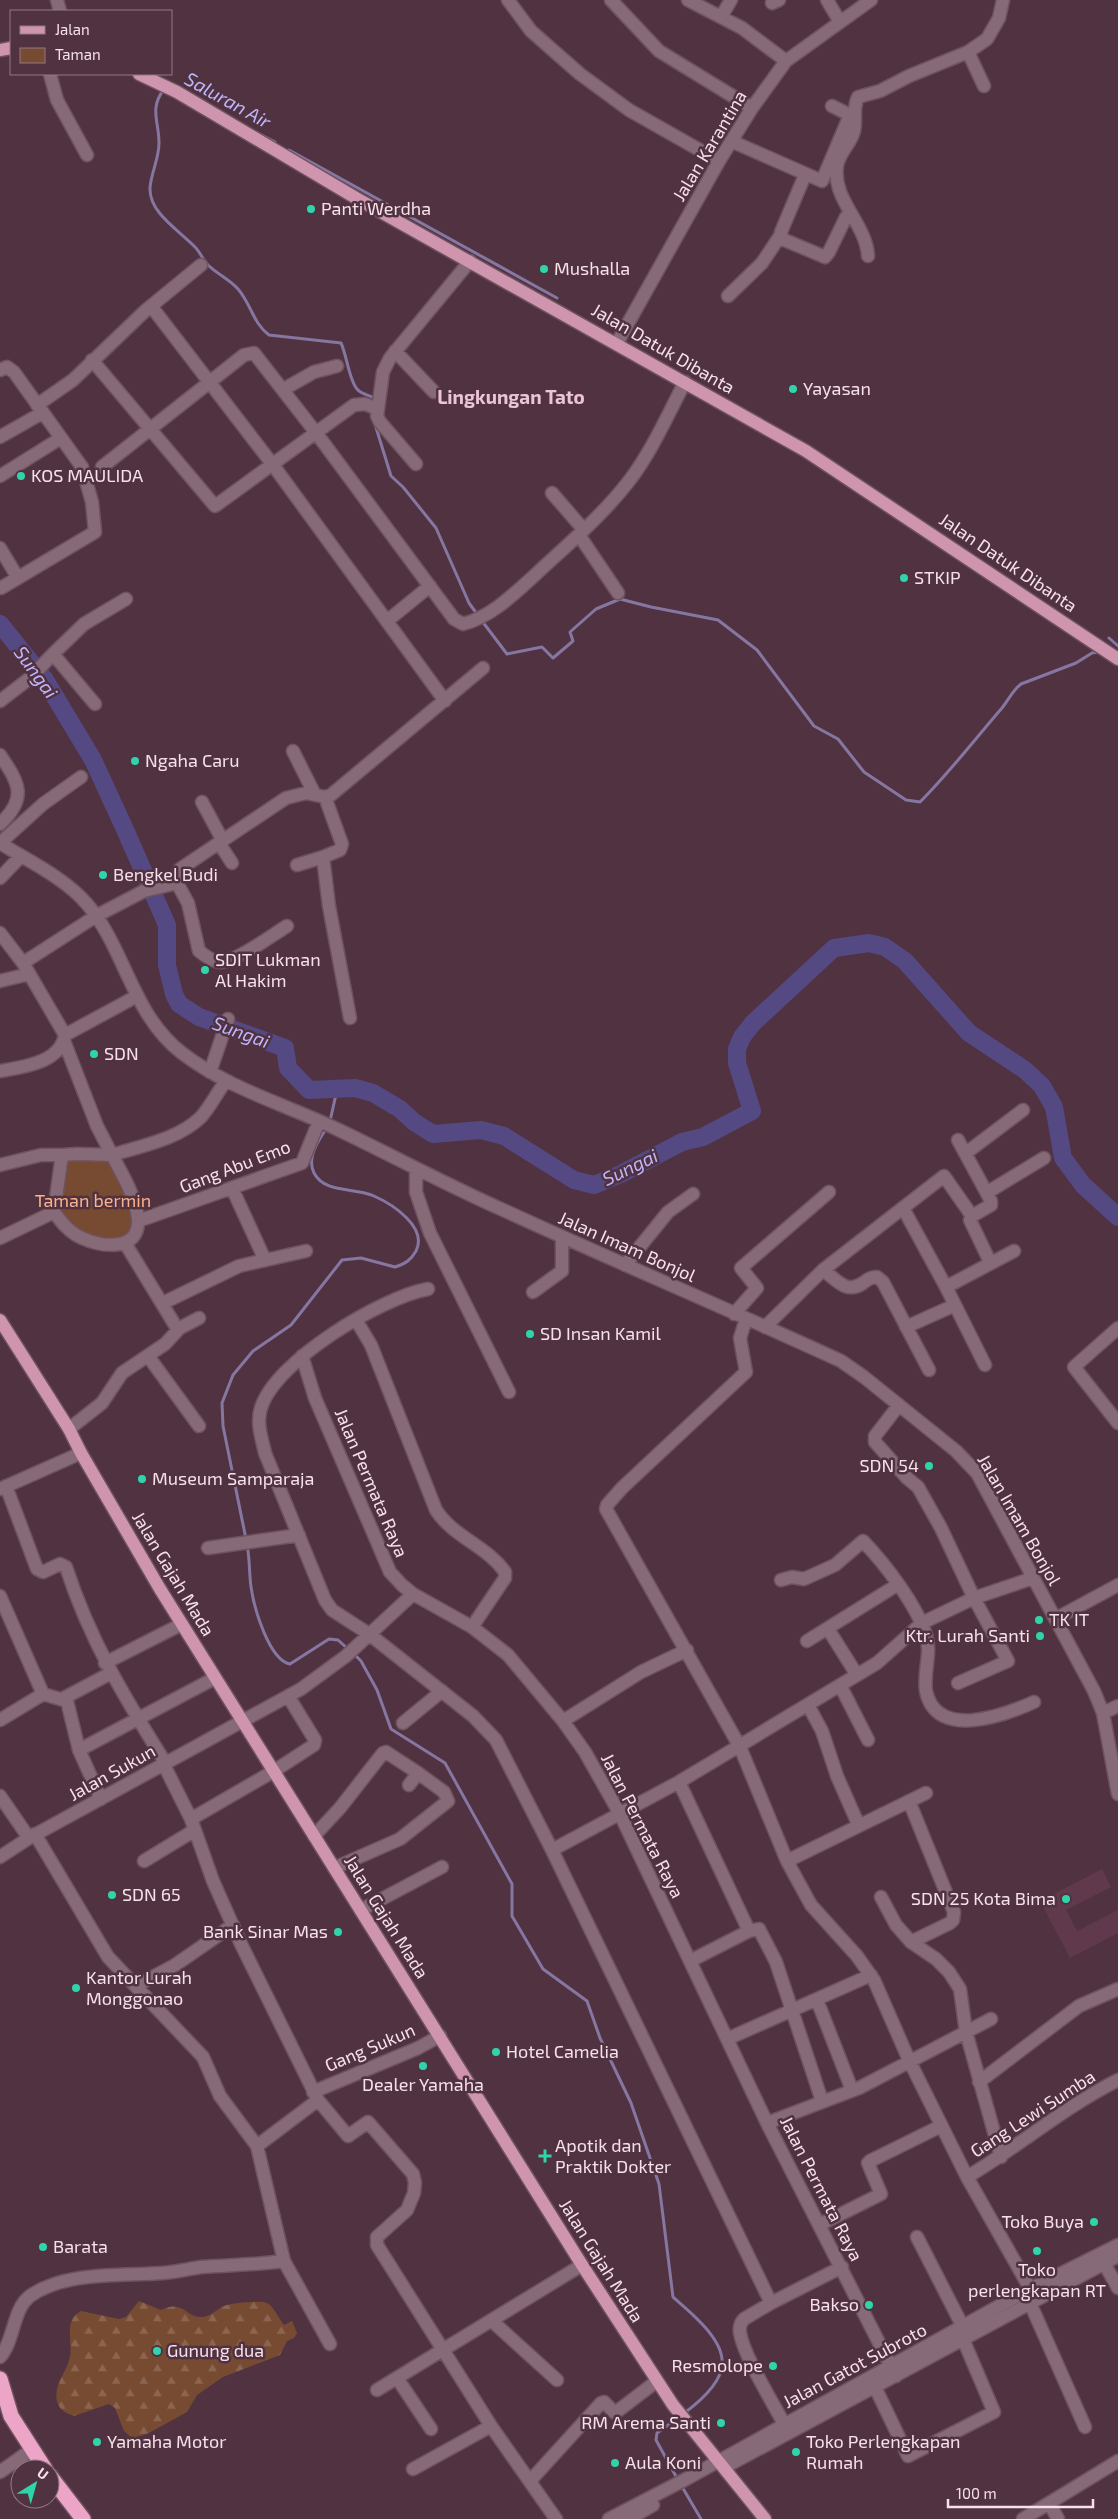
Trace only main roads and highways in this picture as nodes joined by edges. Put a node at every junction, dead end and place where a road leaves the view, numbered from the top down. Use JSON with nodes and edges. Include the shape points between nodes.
{"nodes":[{"id":1,"x":141,"y":75,"type":"edge"},
{"id":2,"x":1118,"y":659,"type":"edge"},
{"id":3,"x":0,"y":1320,"type":"edge"},
{"id":4,"x":0,"y":2379,"type":"edge"},
{"id":5,"x":0,"y":2412,"type":"edge"},
{"id":6,"x":32,"y":2459,"type":"edge"},
{"id":7,"x":39,"y":2459,"type":"edge"},
{"id":8,"x":60,"y":2489,"type":"edge"},
{"id":9,"x":60,"y":2495,"type":"edge"},
{"id":10,"x":78,"y":2519,"type":"edge"},
{"id":11,"x":83,"y":2519,"type":"edge"},
{"id":12,"x":764,"y":2519,"type":"edge"}],
"edges":[{"from":1,"to":2,"type":"main road","name":"Jalan Datuk Dibanta","via":[[814,456]]},
{"from":3,"to":12,"type":"main road","name":"Jalan Gajah Mada","via":[[69,1428],[215,1678],[582,2265],[673,2405]]},
{"from":4,"to":7,"type":"highway","via":[[11,2416]]},
{"from":5,"to":6,"type":"highway"},
{"from":8,"to":11,"type":"highway"},
{"from":9,"to":10,"type":"highway"}]}
